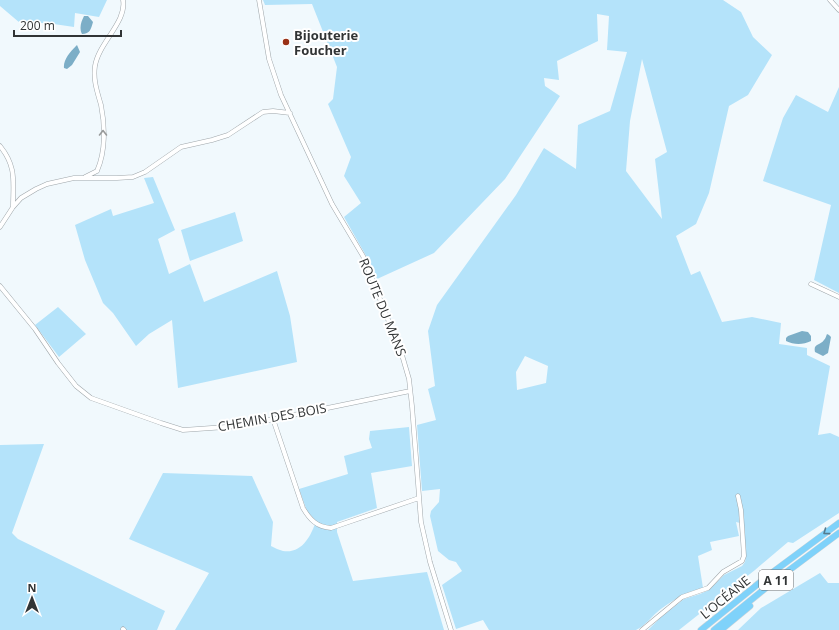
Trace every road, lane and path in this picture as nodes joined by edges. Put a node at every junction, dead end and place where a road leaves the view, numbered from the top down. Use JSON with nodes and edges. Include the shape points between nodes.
{"nodes":[{"id":1,"x":123,"y":0,"type":"edge"},
{"id":2,"x":259,"y":0,"type":"edge"},
{"id":3,"x":830,"y":0,"type":"edge"},
{"id":4,"x":839,"y":10,"type":"edge"},
{"id":5,"x":290,"y":113,"type":"junction"},
{"id":6,"x":0,"y":146,"type":"edge"},
{"id":7,"x":97,"y":171,"type":"junction"},
{"id":8,"x":84,"y":178,"type":"junction"},
{"id":9,"x":100,"y":178,"type":"junction"},
{"id":10,"x":13,"y":207,"type":"junction"},
{"id":11,"x":0,"y":227,"type":"edge"},
{"id":12,"x":811,"y":284,"type":"dead end"},
{"id":13,"x":0,"y":286,"type":"edge"},
{"id":14,"x":839,"y":297,"type":"edge"},
{"id":15,"x":410,"y":391,"type":"junction"},
{"id":16,"x":273,"y":419,"type":"junction"},
{"id":17,"x":738,"y":496,"type":"dead end"},
{"id":18,"x":419,"y":498,"type":"junction"},
{"id":19,"x":839,"y":523,"type":"edge"},
{"id":20,"x":839,"y":533,"type":"edge"},
{"id":21,"x":839,"y":538,"type":"edge"},
{"id":22,"x":451,"y":630,"type":"edge"},
{"id":23,"x":642,"y":630,"type":"edge"},
{"id":24,"x":701,"y":630,"type":"edge"},
{"id":25,"x":714,"y":630,"type":"edge"},
{"id":26,"x":721,"y":630,"type":"edge"}],
"edges":[{"from":7,"to":1,"type":"street","one_way":true,"via":[[101,160],[103,126],[95,86],[95,66],[99,51],[123,14]]},
{"from":2,"to":5,"type":"street","name":"ROUTE DU MANS","via":[[269,59]]},
{"from":3,"to":4,"type":"street"},
{"from":5,"to":9,"type":"street","via":[[273,110],[263,112],[228,135],[181,147],[139,175],[129,178]]},
{"from":5,"to":15,"type":"street","name":"ROUTE DU MANS","via":[[332,204],[363,256],[402,355]]},
{"from":6,"to":10,"type":"street","via":[[12,164]]},
{"from":7,"to":8,"type":"street"},
{"from":7,"to":9,"type":"street"},
{"from":8,"to":9,"type":"street"},
{"from":8,"to":10,"type":"street","via":[[47,184],[25,196]]},
{"from":10,"to":11,"type":"street"},
{"from":12,"to":14,"type":"street"},
{"from":13,"to":16,"type":"street","name":"CHEMIN DES BOIS","via":[[35,329],[58,363],[91,398],[183,430],[240,426]]},
{"from":15,"to":16,"type":"street","name":"CHEMIN DES BOIS"},
{"from":15,"to":18,"type":"street","name":"ROUTE DU MANS"},
{"from":16,"to":18,"type":"street","via":[[303,508],[315,524],[331,528]]},
{"from":17,"to":23,"type":"street","via":[[744,556],[742,561],[723,572],[708,588],[682,596]]},
{"from":18,"to":22,"type":"street","name":"ROUTE DU MANS","via":[[426,551]]},
{"from":19,"to":24,"type":"highway","name":"L’OCÉANE","number":"A 11","one_way":true},
{"from":20,"to":25,"type":"highway","name":"L’OCÉANE","number":"A 11"},
{"from":21,"to":26,"type":"highway","via":[[774,586]]}]}
